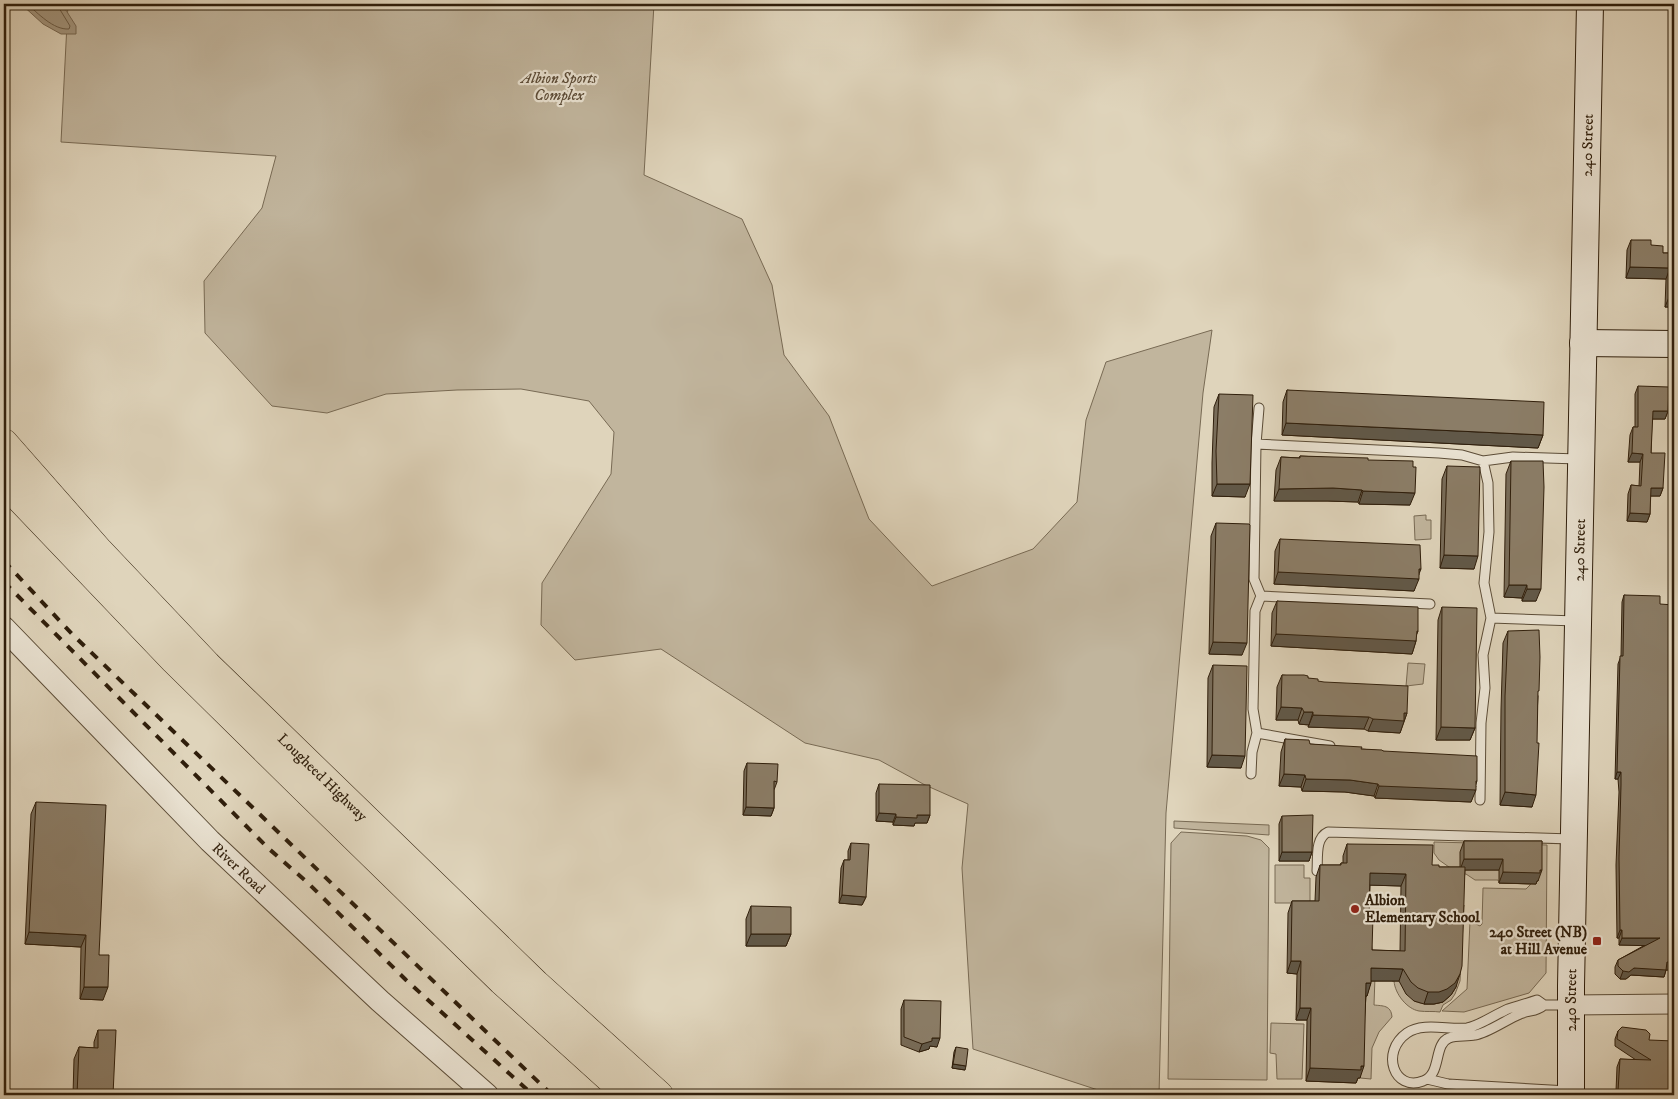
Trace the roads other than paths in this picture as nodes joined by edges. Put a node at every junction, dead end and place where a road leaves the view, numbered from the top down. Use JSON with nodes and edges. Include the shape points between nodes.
{"nodes":[{"id":1,"x":1590,"y":4,"type":"edge"},
{"id":2,"x":1583,"y":343,"type":"junction"},
{"id":3,"x":1674,"y":344,"type":"edge"},
{"id":4,"x":1259,"y":408,"type":"dead end"},
{"id":5,"x":4,"y":443,"type":"edge"},
{"id":6,"x":1256,"y":444,"type":"junction"},
{"id":7,"x":1581,"y":459,"type":"junction"},
{"id":8,"x":1483,"y":461,"type":"junction"},
{"id":9,"x":4,"y":482,"type":"edge"},
{"id":10,"x":1261,"y":596,"type":"junction"},
{"id":11,"x":1430,"y":604,"type":"dead end"},
{"id":12,"x":1491,"y":618,"type":"junction"},
{"id":13,"x":1578,"y":621,"type":"junction"},
{"id":14,"x":4,"y":628,"type":"edge"},
{"id":15,"x":1257,"y":733,"type":"junction"},
{"id":16,"x":1334,"y":747,"type":"edge"},
{"id":17,"x":1251,"y":774,"type":"dead end"},
{"id":18,"x":1480,"y":800,"type":"dead end"},
{"id":19,"x":1574,"y":839,"type":"junction"},
{"id":20,"x":1317,"y":871,"type":"dead end"},
{"id":21,"x":1571,"y":1004,"type":"junction"},
{"id":22,"x":1674,"y":1004,"type":"edge"},
{"id":23,"x":1544,"y":1005,"type":"junction"},
{"id":24,"x":1427,"y":1079,"type":"junction"},
{"id":25,"x":1571,"y":1093,"type":"edge"},
{"id":26,"x":487,"y":1095,"type":"edge"},
{"id":27,"x":628,"y":1095,"type":"edge"},
{"id":28,"x":658,"y":1095,"type":"edge"}],
"edges":[{"from":1,"to":2,"type":"main road","name":"240 Street"},
{"from":2,"to":3,"type":"main road"},
{"from":2,"to":7,"type":"main road","name":"240 Street"},
{"from":4,"to":6,"type":"lane"},
{"from":5,"to":28,"type":"highway","name":"Lougheed Highway","via":[[99,551],[208,665],[536,984]]},
{"from":6,"to":8,"type":"lane","via":[[1439,453]]},
{"from":6,"to":10,"type":"lane","via":[[1254,579]]},
{"from":7,"to":8,"type":"lane","via":[[1513,457]]},
{"from":7,"to":13,"type":"main road","name":"240 Street"},
{"from":8,"to":12,"type":"lane","via":[[1488,482],[1489,532],[1484,583]]},
{"from":9,"to":27,"type":"highway","name":"Lougheed Highway","via":[[174,660],[302,786],[502,982]]},
{"from":10,"to":11,"type":"lane"},
{"from":10,"to":15,"type":"lane","via":[[1255,611],[1253,709]]},
{"from":12,"to":13,"type":"lane"},
{"from":12,"to":18,"type":"lane","via":[[1483,656],[1485,688],[1477,759]]},
{"from":13,"to":19,"type":"main road","name":"240 Street"},
{"from":14,"to":26,"type":"street","name":"River Road","via":[[210,841],[380,1001]]},
{"from":15,"to":16,"type":"lane"},
{"from":15,"to":17,"type":"lane"},
{"from":19,"to":20,"type":"lane","via":[[1328,832],[1319,842]]},
{"from":19,"to":21,"type":"main road","name":"240 Street"},
{"from":21,"to":22,"type":"street"},
{"from":21,"to":23,"type":"lane"},
{"from":21,"to":25,"type":"main road","name":"240 Street"},
{"from":23,"to":24,"type":"lane","via":[[1476,1036],[1448,1038],[1443,1042],[1436,1067]]},
{"from":23,"to":24,"type":"lane","via":[[1537,1000],[1468,1028],[1420,1028],[1408,1032],[1393,1050],[1396,1073],[1414,1083]]},
{"from":24,"to":25,"type":"lane","via":[[1448,1084]]}]}
